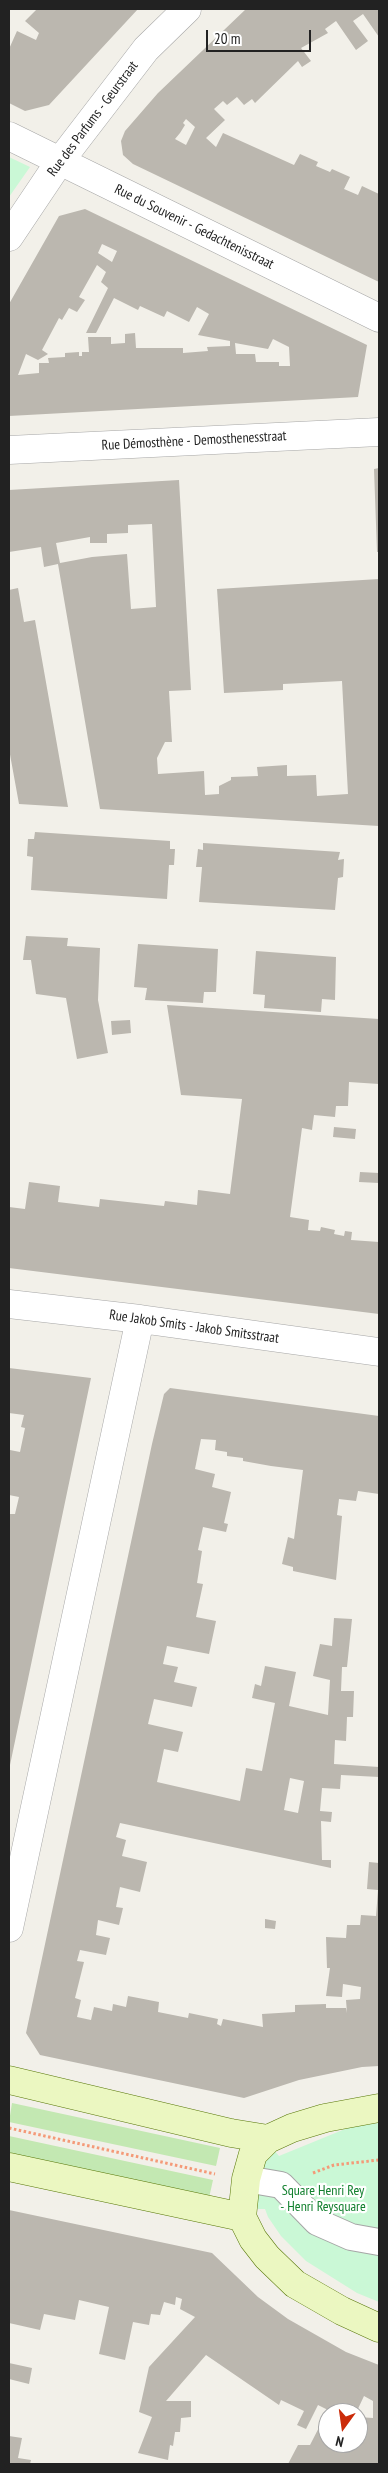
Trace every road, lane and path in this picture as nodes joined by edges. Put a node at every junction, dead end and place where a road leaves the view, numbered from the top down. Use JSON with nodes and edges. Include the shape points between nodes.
{"nodes":[{"id":1,"x":187,"y":9,"type":"edge"},
{"id":2,"x":9,"y":136,"type":"edge"},
{"id":3,"x":60,"y":162,"type":"junction"},
{"id":4,"x":9,"y":237,"type":"edge"},
{"id":5,"x":379,"y":318,"type":"edge"},
{"id":6,"x":379,"y":432,"type":"edge"},
{"id":7,"x":9,"y":450,"type":"edge"},
{"id":8,"x":9,"y":1304,"type":"edge"},
{"id":9,"x":140,"y":1319,"type":"junction"},
{"id":10,"x":379,"y":1352,"type":"edge"},
{"id":11,"x":9,"y":1928,"type":"edge"},
{"id":12,"x":9,"y":2080,"type":"edge"},
{"id":13,"x":379,"y":2108,"type":"edge"},
{"id":14,"x":9,"y":2128,"type":"edge"},
{"id":15,"x":268,"y":2139,"type":"junction"},
{"id":16,"x":379,"y":2160,"type":"edge"},
{"id":17,"x":9,"y":2167,"type":"edge"},
{"id":18,"x":246,"y":2180,"type":"junction"},
{"id":19,"x":292,"y":2194,"type":"junction"},
{"id":20,"x":242,"y":2217,"type":"junction"},
{"id":21,"x":379,"y":2242,"type":"edge"},
{"id":22,"x":379,"y":2328,"type":"edge"}],
"edges":[{"from":1,"to":3,"type":"street","name":"Rue des Parfums - Geurstraat","via":[[146,48]]},
{"from":2,"to":3,"type":"street","name":"Rue du Souvenir - Gedachtenisstraat"},
{"from":3,"to":4,"type":"street","name":"Rue des Parfums - Geurstraat"},
{"from":3,"to":5,"type":"street","name":"Rue du Souvenir - Gedachtenisstraat"},
{"from":6,"to":7,"type":"street","name":"Rue Démosthène - Demosthenesstraat"},
{"from":8,"to":9,"type":"street","name":"Rue Jakob Smits - Jakob Smitsstraat"},
{"from":9,"to":10,"type":"street","name":"Rue Jakob Smits - Jakob Smitsstraat"},
{"from":9,"to":11,"type":"street"},
{"from":12,"to":15,"type":"main road"},
{"from":13,"to":15,"type":"main road","via":[[325,2118]]},
{"from":14,"to":18,"type":"path"},
{"from":15,"to":18,"type":"main road","via":[[253,2154]]},
{"from":16,"to":19,"type":"path","via":[[334,2165],[312,2174]]},
{"from":17,"to":20,"type":"main road"},
{"from":18,"to":19,"type":"street","via":[[281,2185]]},
{"from":18,"to":20,"type":"main road"},
{"from":19,"to":21,"type":"street","via":[[317,2222],[351,2238]]},
{"from":20,"to":22,"type":"main road","via":[[267,2257],[295,2284]]}]}
